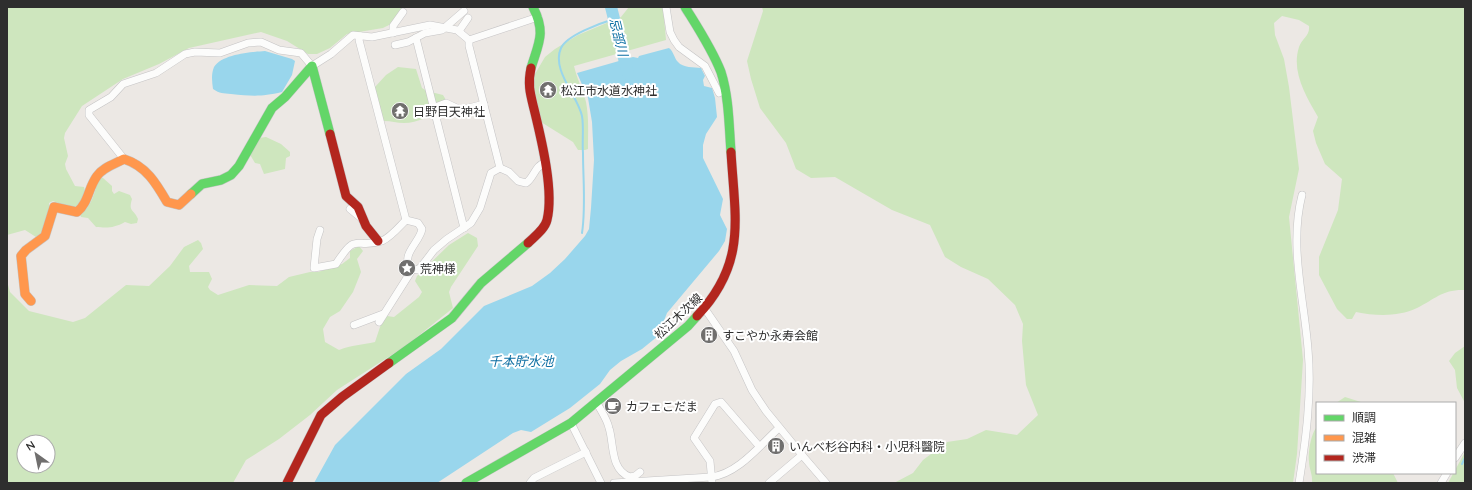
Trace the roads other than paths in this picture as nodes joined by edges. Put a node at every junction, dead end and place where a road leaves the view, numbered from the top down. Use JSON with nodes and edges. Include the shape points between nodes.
{"nodes":[{"id":1,"x":534,"y":7,"type":"edge"},
{"id":2,"x":666,"y":7,"type":"edge"},
{"id":3,"x":685,"y":7,"type":"edge"},
{"id":4,"x":464,"y":11,"type":"dead end"},
{"id":5,"x":403,"y":12,"type":"dead end"},
{"id":6,"x":538,"y":17,"type":"junction"},
{"id":7,"x":468,"y":18,"type":"dead end"},
{"id":8,"x":446,"y":27,"type":"junction"},
{"id":9,"x":459,"y":31,"type":"junction"},
{"id":10,"x":393,"y":33,"type":"junction"},
{"id":11,"x":360,"y":36,"type":"junction"},
{"id":12,"x":416,"y":38,"type":"junction"},
{"id":13,"x":469,"y":40,"type":"junction"},
{"id":14,"x":395,"y":45,"type":"dead end"},
{"id":15,"x":312,"y":66,"type":"junction"},
{"id":16,"x":719,"y":94,"type":"dead end"},
{"id":17,"x":484,"y":104,"type":"junction"},
{"id":18,"x":438,"y":106,"type":"dead end"},
{"id":19,"x":124,"y":159,"type":"junction"},
{"id":20,"x":545,"y":163,"type":"junction"},
{"id":21,"x":500,"y":168,"type":"junction"},
{"id":22,"x":1302,"y":195,"type":"dead end"},
{"id":23,"x":350,"y":209,"type":"dead end"},
{"id":24,"x":406,"y":220,"type":"junction"},
{"id":25,"x":365,"y":222,"type":"junction"},
{"id":26,"x":464,"y":228,"type":"junction"},
{"id":27,"x":320,"y":230,"type":"dead end"},
{"id":28,"x":378,"y":241,"type":"junction"},
{"id":29,"x":412,"y":270,"type":"junction"},
{"id":30,"x":31,"y":301,"type":"dead end"},
{"id":31,"x":705,"y":309,"type":"junction"},
{"id":32,"x":384,"y":314,"type":"junction"},
{"id":33,"x":379,"y":322,"type":"dead end"},
{"id":34,"x":354,"y":325,"type":"dead end"},
{"id":35,"x":597,"y":403,"type":"junction"},
{"id":36,"x":571,"y":423,"type":"junction"},
{"id":37,"x":779,"y":428,"type":"junction"},
{"id":38,"x":1465,"y":443,"type":"edge"},
{"id":39,"x":759,"y":446,"type":"junction"},
{"id":40,"x":586,"y":452,"type":"junction"},
{"id":41,"x":802,"y":455,"type":"junction"},
{"id":42,"x":1456,"y":456,"type":"edge"},
{"id":43,"x":640,"y":472,"type":"dead end"},
{"id":44,"x":1446,"y":474,"type":"edge"},
{"id":45,"x":712,"y":480,"type":"edge"},
{"id":46,"x":287,"y":483,"type":"edge"},
{"id":47,"x":466,"y":483,"type":"edge"},
{"id":48,"x":530,"y":483,"type":"edge"},
{"id":49,"x":601,"y":483,"type":"edge"},
{"id":50,"x":614,"y":483,"type":"edge"},
{"id":51,"x":769,"y":483,"type":"edge"},
{"id":52,"x":826,"y":483,"type":"edge"},
{"id":53,"x":1299,"y":483,"type":"edge"},
{"id":54,"x":1441,"y":483,"type":"edge"}],
"edges":[{"from":1,"to":6,"type":"street"},
{"from":2,"to":16,"type":"street","via":[[670,32],[674,40],[679,47],[705,66]]},
{"from":3,"to":31,"type":"street","name":"松江木次線","via":[[711,50],[724,84],[736,226],[732,258],[722,283]]},
{"from":4,"to":8,"type":"street"},
{"from":5,"to":10,"type":"street","via":[[393,26]]},
{"from":6,"to":13,"type":"street"},
{"from":6,"to":20,"type":"street","via":[[542,30],[541,38],[528,81],[542,138]]},
{"from":7,"to":9,"type":"street"},
{"from":8,"to":9,"type":"street"},
{"from":8,"to":10,"type":"street","via":[[430,25]]},
{"from":8,"to":12,"type":"street"},
{"from":9,"to":13,"type":"street"},
{"from":10,"to":11,"type":"street","via":[[372,37]]},
{"from":11,"to":15,"type":"street","via":[[350,36],[331,54]]},
{"from":11,"to":24,"type":"street"},
{"from":12,"to":14,"type":"street"},
{"from":12,"to":26,"type":"street"},
{"from":13,"to":17,"type":"street"},
{"from":15,"to":19,"type":"street","via":[[272,108],[239,166],[231,175],[202,184],[179,205],[167,202],[148,172]]},
{"from":15,"to":19,"type":"street","via":[[301,53],[279,50],[261,42],[248,43],[220,53],[185,54],[156,73],[123,84],[111,96],[89,110],[89,115]]},
{"from":15,"to":25,"type":"street","via":[[346,196],[358,207]]},
{"from":17,"to":18,"type":"street","via":[[461,110],[446,103]]},
{"from":17,"to":21,"type":"street"},
{"from":19,"to":30,"type":"street","via":[[96,176],[85,206],[77,212],[54,206],[50,226],[44,236],[24,251],[21,256],[25,294]]},
{"from":20,"to":21,"type":"street","via":[[537,168],[533,177],[526,183],[518,182],[510,172]]},
{"from":20,"to":46,"type":"street","via":[[548,212],[547,221],[540,231],[481,283],[452,318],[348,392],[321,415]]},
{"from":21,"to":26,"type":"street","via":[[491,173],[476,217]]},
{"from":22,"to":53,"type":"street","via":[[1297,216],[1297,249],[1308,350],[1309,385],[1308,418]]},
{"from":23,"to":25,"type":"street"},
{"from":24,"to":28,"type":"street","via":[[390,235]]},
{"from":24,"to":29,"type":"street","via":[[418,223],[422,229],[408,260]]},
{"from":25,"to":28,"type":"street"},
{"from":26,"to":29,"type":"street","via":[[434,250],[421,268]]},
{"from":27,"to":28,"type":"street","via":[[314,268],[336,264],[347,247],[354,243]]},
{"from":29,"to":32,"type":"street"},
{"from":31,"to":35,"type":"street","name":"松江木次線"},
{"from":31,"to":37,"type":"street","via":[[734,351],[752,390]]},
{"from":32,"to":33,"type":"street"},
{"from":32,"to":34,"type":"street"},
{"from":35,"to":36,"type":"street","name":"松江木次線"},
{"from":35,"to":43,"type":"street","via":[[609,428],[611,447],[618,465],[630,477]]},
{"from":36,"to":40,"type":"street"},
{"from":36,"to":47,"type":"street","name":"松江木次線"},
{"from":37,"to":39,"type":"street"},
{"from":37,"to":41,"type":"street"},
{"from":38,"to":42,"type":"street"},
{"from":39,"to":45,"type":"street","via":[[736,467]]},
{"from":39,"to":45,"type":"street","via":[[720,402],[715,404],[694,438],[707,456]]},
{"from":40,"to":48,"type":"street","via":[[534,478]]},
{"from":40,"to":49,"type":"street"},
{"from":41,"to":51,"type":"street"},
{"from":41,"to":52,"type":"street"},
{"from":44,"to":54,"type":"street"},
{"from":45,"to":50,"type":"street"}]}
